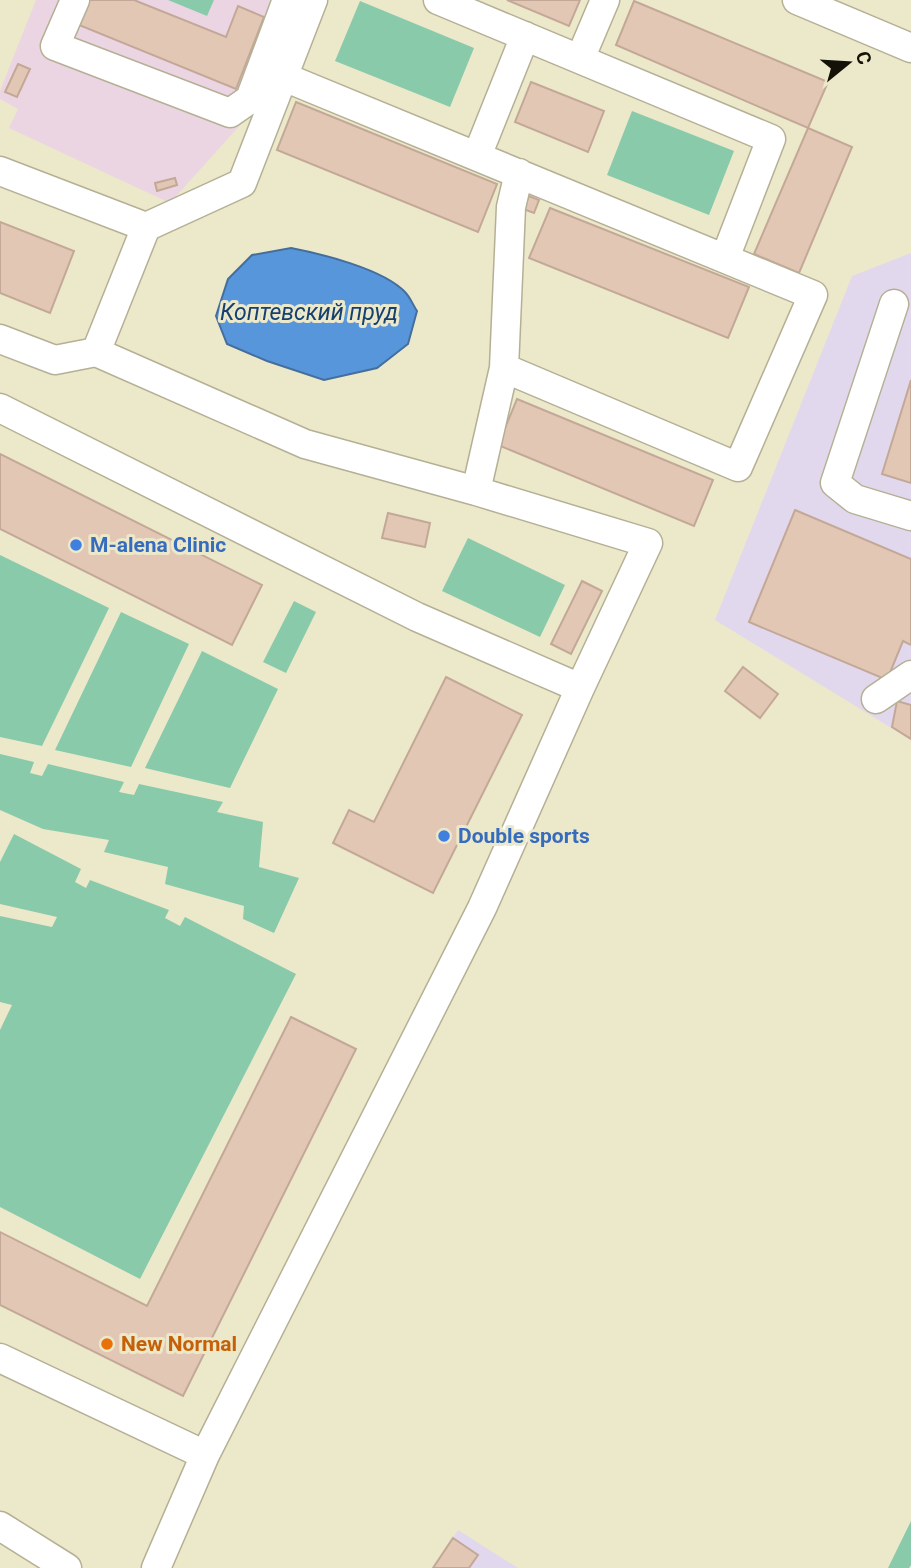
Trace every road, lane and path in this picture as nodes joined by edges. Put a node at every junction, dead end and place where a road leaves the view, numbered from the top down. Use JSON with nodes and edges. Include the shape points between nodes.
{"nodes":[{"id":1,"x":75,"y":0,"type":"edge"},
{"id":2,"x":438,"y":0,"type":"edge"},
{"id":3,"x":605,"y":0,"type":"edge"},
{"id":4,"x":797,"y":0,"type":"edge"},
{"id":5,"x":294,"y":5,"type":"edge"},
{"id":6,"x":853,"y":11,"type":"edge"},
{"id":7,"x":525,"y":36,"type":"junction"},
{"id":8,"x":911,"y":48,"type":"edge"},
{"id":9,"x":580,"y":60,"type":"junction"},
{"id":10,"x":284,"y":77,"type":"junction"},
{"id":11,"x":477,"y":156,"type":"junction"},
{"id":12,"x":0,"y":172,"type":"edge"},
{"id":13,"x":519,"y":173,"type":"junction"},
{"id":14,"x":146,"y":227,"type":"junction"},
{"id":15,"x":725,"y":258,"type":"junction"},
{"id":16,"x":894,"y":304,"type":"dead end"},
{"id":17,"x":0,"y":339,"type":"edge"},
{"id":18,"x":96,"y":352,"type":"junction"},
{"id":19,"x":504,"y":369,"type":"junction"},
{"id":20,"x":0,"y":408,"type":"edge"},
{"id":21,"x":476,"y":491,"type":"junction"},
{"id":22,"x":911,"y":516,"type":"edge"},
{"id":23,"x":911,"y":675,"type":"edge"},
{"id":24,"x":580,"y":688,"type":"junction"},
{"id":25,"x":876,"y":699,"type":"dead end"},
{"id":26,"x":0,"y":1358,"type":"edge"},
{"id":27,"x":205,"y":1455,"type":"junction"},
{"id":28,"x":0,"y":1526,"type":"edge"},
{"id":29,"x":67,"y":1568,"type":"edge"},
{"id":30,"x":156,"y":1568,"type":"edge"}],
"edges":[{"from":1,"to":5,"type":"street","via":[[55,46],[230,113],[250,99]]},
{"from":2,"to":7,"type":"street"},
{"from":3,"to":9,"type":"street"},
{"from":4,"to":6,"type":"street"},
{"from":5,"to":10,"type":"street"},
{"from":6,"to":8,"type":"street"},
{"from":7,"to":9,"type":"street"},
{"from":7,"to":11,"type":"street"},
{"from":9,"to":15,"type":"street","via":[[771,139]]},
{"from":10,"to":11,"type":"street"},
{"from":10,"to":14,"type":"street","via":[[242,183]]},
{"from":11,"to":13,"type":"street"},
{"from":12,"to":14,"type":"street"},
{"from":13,"to":15,"type":"street"},
{"from":13,"to":19,"type":"street","via":[[511,207]]},
{"from":14,"to":18,"type":"street"},
{"from":15,"to":19,"type":"street","via":[[813,295],[738,467]]},
{"from":16,"to":22,"type":"street","via":[[835,483],[855,499]]},
{"from":17,"to":18,"type":"street","via":[[55,360]]},
{"from":18,"to":21,"type":"street","via":[[304,444]]},
{"from":19,"to":21,"type":"street"},
{"from":20,"to":24,"type":"street","via":[[417,617]]},
{"from":21,"to":24,"type":"street","via":[[648,544]]},
{"from":23,"to":25,"type":"street"},
{"from":24,"to":27,"type":"street","via":[[482,908]]},
{"from":26,"to":27,"type":"street"},
{"from":27,"to":30,"type":"street"},
{"from":28,"to":29,"type":"street"}]}
